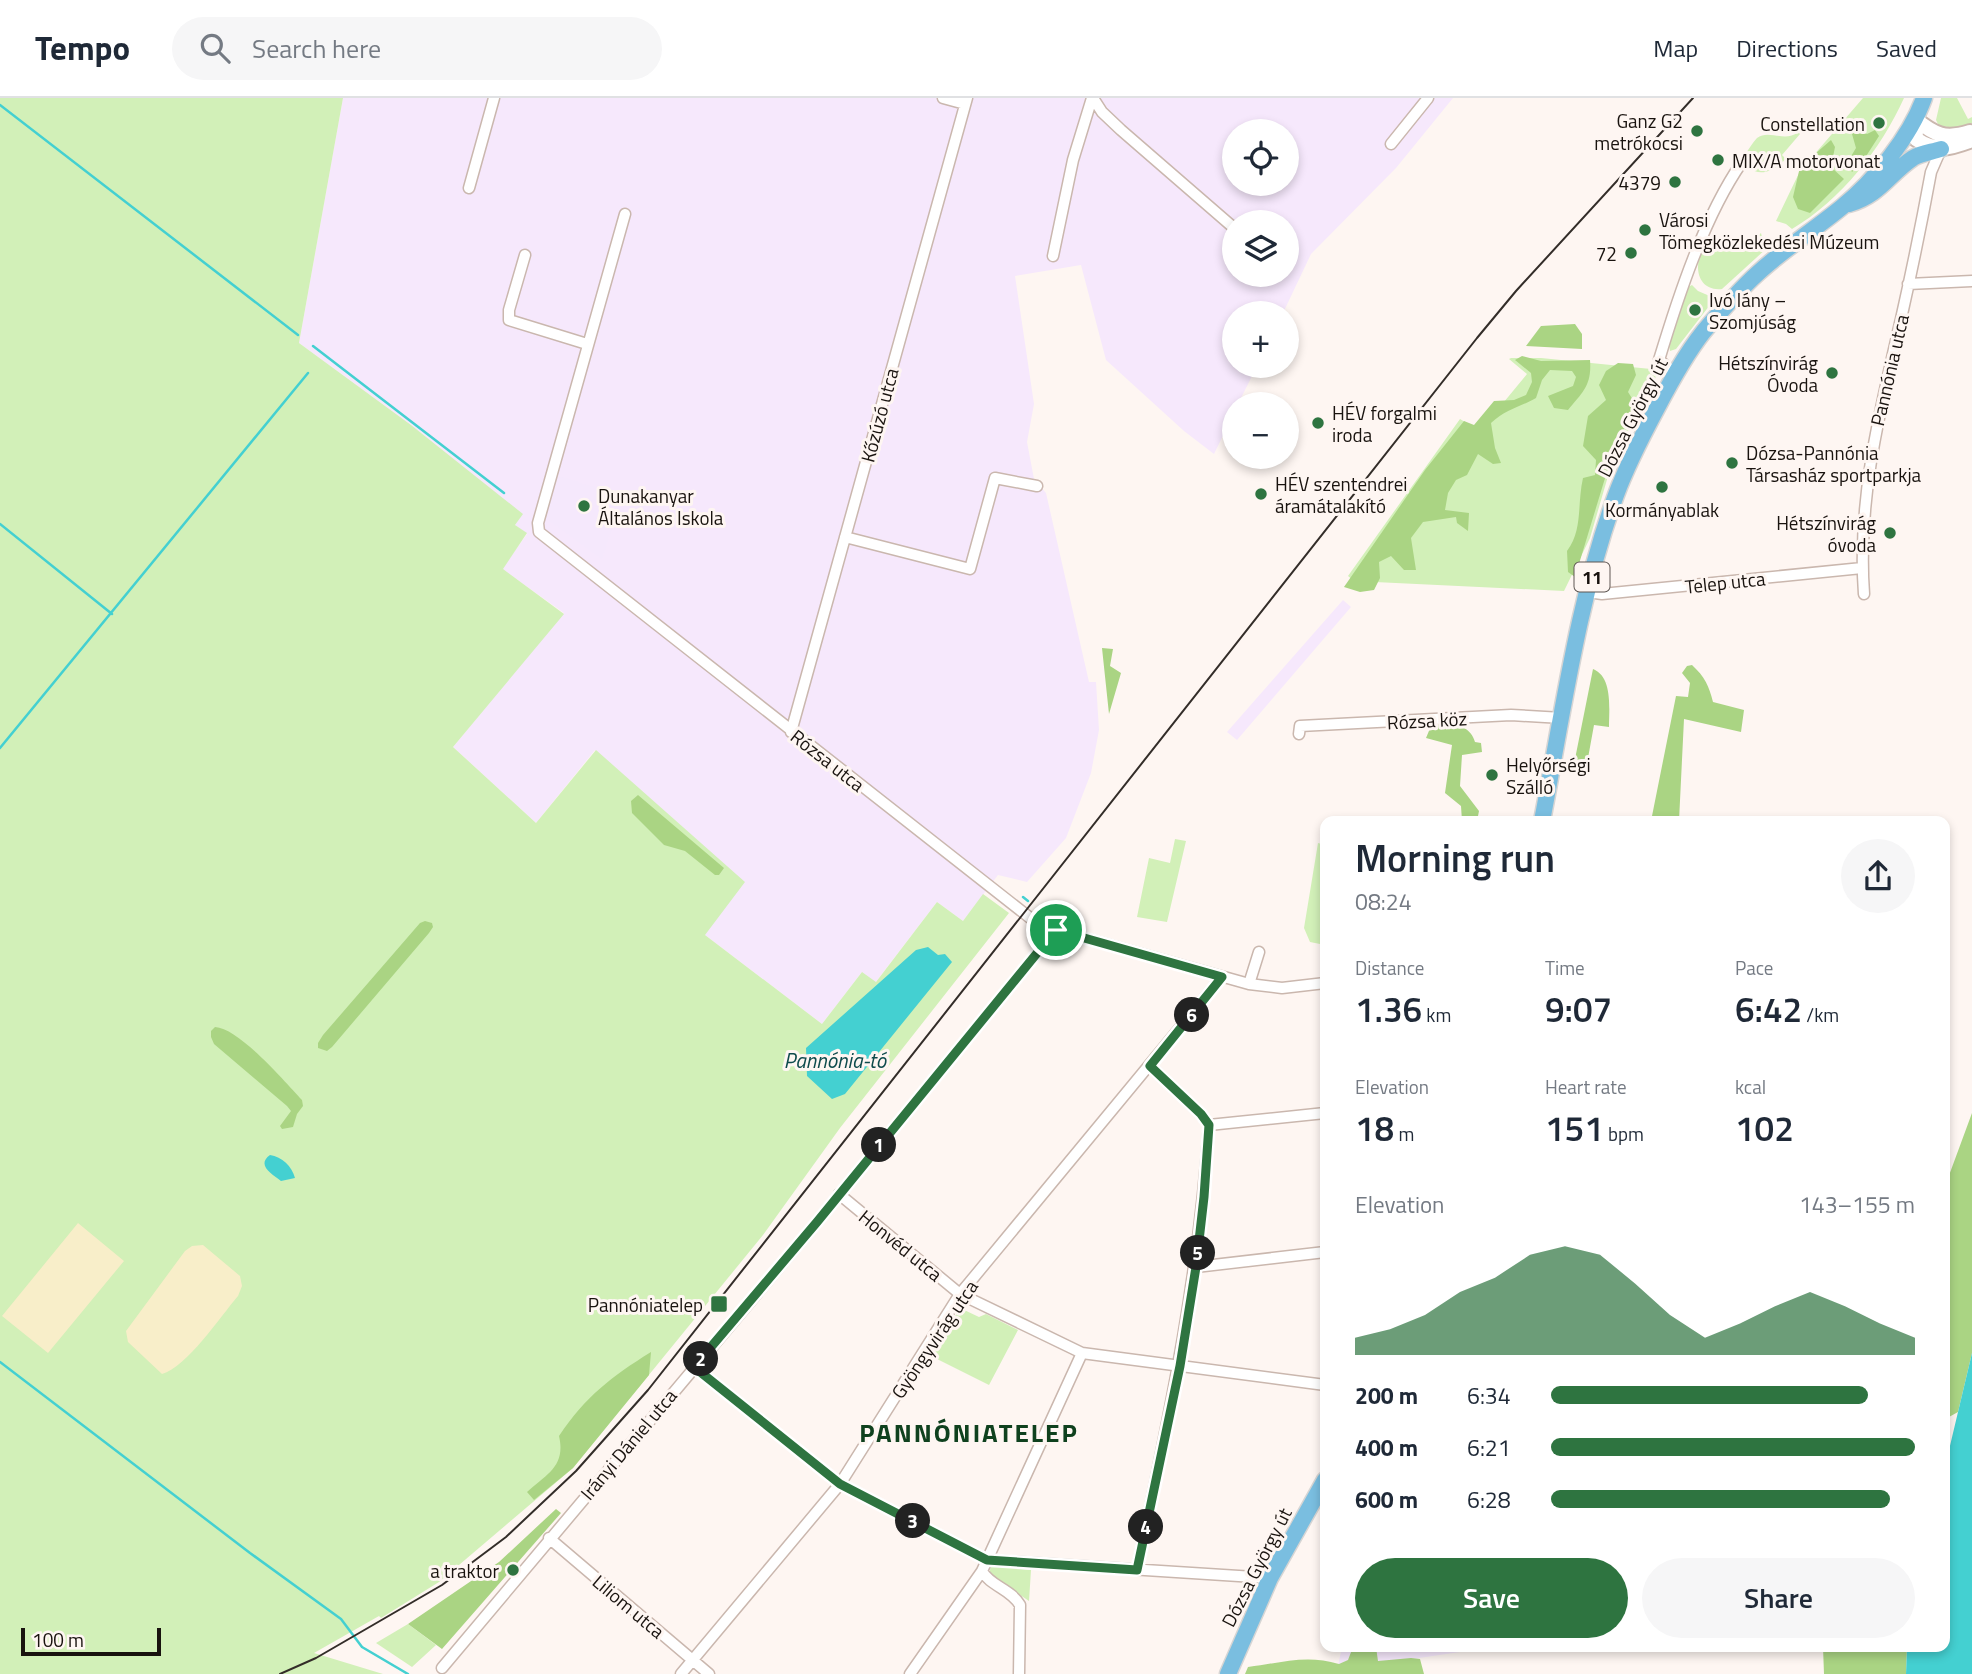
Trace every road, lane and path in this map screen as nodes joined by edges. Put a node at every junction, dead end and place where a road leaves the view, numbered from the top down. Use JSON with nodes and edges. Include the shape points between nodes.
{"nodes":[{"id":1,"x":494,"y":98,"type":"edge"},
{"id":2,"x":943,"y":98,"type":"edge"},
{"id":3,"x":1093,"y":98,"type":"edge"},
{"id":4,"x":1429,"y":98,"type":"edge"},
{"id":5,"x":1924,"y":98,"type":"edge"},
{"id":6,"x":966,"y":101,"type":"edge"},
{"id":7,"x":1915,"y":118,"type":"junction"},
{"id":8,"x":1972,"y":132,"type":"edge"},
{"id":9,"x":1972,"y":140,"type":"edge"},
{"id":10,"x":1391,"y":144,"type":"dead end"},
{"id":11,"x":1941,"y":149,"type":"junction"},
{"id":12,"x":1742,"y":162,"type":"dead end"},
{"id":13,"x":469,"y":188,"type":"dead end"},
{"id":14,"x":1843,"y":206,"type":"junction"},
{"id":15,"x":625,"y":214,"type":"dead end"},
{"id":16,"x":1222,"y":218,"type":"edge"},
{"id":17,"x":525,"y":255,"type":"dead end"},
{"id":18,"x":1054,"y":256,"type":"dead end"},
{"id":19,"x":1972,"y":281,"type":"edge"},
{"id":20,"x":1908,"y":284,"type":"junction"},
{"id":21,"x":587,"y":344,"type":"junction"},
{"id":22,"x":1675,"y":373,"type":"junction"},
{"id":23,"x":1037,"y":486,"type":"dead end"},
{"id":24,"x":845,"y":537,"type":"junction"},
{"id":25,"x":1862,"y":568,"type":"junction"},
{"id":26,"x":1588,"y":592,"type":"junction"},
{"id":27,"x":1864,"y":594,"type":"dead end"},
{"id":28,"x":1562,"y":718,"type":"junction"},
{"id":29,"x":792,"y":732,"type":"junction"},
{"id":30,"x":1299,"y":734,"type":"dead end"},
{"id":31,"x":1543,"y":816,"type":"edge"},
{"id":32,"x":1056,"y":930,"type":"junction"},
{"id":33,"x":1259,"y":952,"type":"dead end"},
{"id":34,"x":1222,"y":977,"type":"junction"},
{"id":35,"x":1320,"y":983,"type":"edge"},
{"id":36,"x":1249,"y":984,"type":"junction"},
{"id":37,"x":1150,"y":1066,"type":"junction"},
{"id":38,"x":1320,"y":1114,"type":"edge"},
{"id":39,"x":1209,"y":1125,"type":"junction"},
{"id":40,"x":839,"y":1194,"type":"junction"},
{"id":41,"x":1320,"y":1252,"type":"edge"},
{"id":42,"x":1196,"y":1267,"type":"junction"},
{"id":43,"x":961,"y":1294,"type":"junction"},
{"id":44,"x":1082,"y":1353,"type":"junction"},
{"id":45,"x":1180,"y":1366,"type":"junction"},
{"id":46,"x":694,"y":1367,"type":"junction"},
{"id":47,"x":1320,"y":1383,"type":"edge"},
{"id":48,"x":840,"y":1484,"type":"junction"},
{"id":49,"x":1320,"y":1489,"type":"edge"},
{"id":50,"x":549,"y":1538,"type":"junction"},
{"id":51,"x":987,"y":1560,"type":"junction"},
{"id":52,"x":1137,"y":1570,"type":"junction"},
{"id":53,"x":982,"y":1571,"type":"junction"},
{"id":54,"x":1270,"y":1578,"type":"junction"},
{"id":55,"x":692,"y":1660,"type":"junction"},
{"id":56,"x":442,"y":1668,"type":"dead end"},
{"id":57,"x":681,"y":1674,"type":"edge"},
{"id":58,"x":709,"y":1674,"type":"edge"},
{"id":59,"x":910,"y":1674,"type":"edge"},
{"id":60,"x":1019,"y":1674,"type":"edge"},
{"id":61,"x":1228,"y":1674,"type":"edge"}],
"edges":[{"from":1,"to":13,"type":"street"},
{"from":2,"to":6,"type":"street"},
{"from":3,"to":16,"type":"street","via":[[1102,113]]},
{"from":3,"to":18,"type":"street","via":[[1073,160]]},
{"from":4,"to":10,"type":"street"},
{"from":5,"to":7,"type":"main road","number":"11"},
{"from":6,"to":24,"type":"street","name":"Kőzúzó utca"},
{"from":7,"to":8,"type":"street","via":[[1942,136]]},
{"from":7,"to":11,"type":"street","via":[[1916,139]]},
{"from":7,"to":14,"type":"main road","name":"Dózsa György út","number":"11","via":[[1883,164]]},
{"from":9,"to":11,"type":"street"},
{"from":11,"to":14,"type":"main road","via":[[1916,156],[1864,200]]},
{"from":11,"to":20,"type":"street","name":"Pannónia utca","via":[[1931,172]]},
{"from":12,"to":22,"type":"street","via":[[1707,227],[1672,316],[1659,360]]},
{"from":14,"to":22,"type":"main road","name":"Dózsa György út","number":"11","via":[[1732,298]]},
{"from":15,"to":21,"type":"street","name":"Rózsa utca"},
{"from":17,"to":21,"type":"street","via":[[509,320]]},
{"from":19,"to":20,"type":"street"},
{"from":20,"to":25,"type":"street","name":"Pannónia utca","via":[[1868,476]]},
{"from":21,"to":29,"type":"street","name":"Rózsa utca","via":[[538,532]]},
{"from":22,"to":26,"type":"main road","name":"Dózsa György út","number":"11","via":[[1616,495]]},
{"from":23,"to":24,"type":"street","via":[[995,478],[970,569]]},
{"from":24,"to":29,"type":"street","name":"Kőzúzó utca"},
{"from":25,"to":26,"type":"street","name":"Telep utca"},
{"from":25,"to":27,"type":"street","name":"Pannónia utca"},
{"from":26,"to":28,"type":"main road","name":"Dózsa György út","number":"11"},
{"from":28,"to":30,"type":"street","name":"Rózsa köz","via":[[1511,715],[1423,725],[1300,726]]},
{"from":28,"to":31,"type":"main road","name":"Dózsa György út","number":"11"},
{"from":29,"to":32,"type":"street","name":"Rózsa utca","via":[[1034,922]]},
{"from":32,"to":34,"type":"street","name":"Rózsa utca"},
{"from":32,"to":40,"type":"street","name":"Irányi Dániel utca"},
{"from":33,"to":36,"type":"street"},
{"from":34,"to":36,"type":"street","name":"Rózsa utca"},
{"from":34,"to":37,"type":"street","name":"Gyöngyvirág utca"},
{"from":35,"to":36,"type":"street","name":"Rózsa utca","via":[[1282,988]]},
{"from":37,"to":39,"type":"street"},
{"from":37,"to":43,"type":"street","name":"Gyöngyvirág utca"},
{"from":38,"to":39,"type":"street"},
{"from":39,"to":42,"type":"street"},
{"from":40,"to":43,"type":"street","name":"Honvéd utca"},
{"from":40,"to":46,"type":"street","name":"Irányi Dániel utca"},
{"from":41,"to":42,"type":"street"},
{"from":42,"to":45,"type":"street"},
{"from":43,"to":44,"type":"street","name":"Honvéd utca"},
{"from":43,"to":48,"type":"street","name":"Gyöngyvirág utca"},
{"from":44,"to":45,"type":"street","name":"Honvéd utca"},
{"from":44,"to":51,"type":"street"},
{"from":45,"to":47,"type":"street","name":"Honvéd utca"},
{"from":45,"to":52,"type":"street"},
{"from":46,"to":48,"type":"street"},
{"from":46,"to":50,"type":"street","name":"Irányi Dániel utca"},
{"from":48,"to":51,"type":"street"},
{"from":48,"to":55,"type":"street","name":"Gyöngyvirág utca"},
{"from":49,"to":54,"type":"main road","name":"Dózsa György út"},
{"from":50,"to":55,"type":"street","name":"Liliom utca"},
{"from":50,"to":56,"type":"street","name":"Irányi Dániel utca"},
{"from":51,"to":52,"type":"street"},
{"from":51,"to":53,"type":"street"},
{"from":52,"to":54,"type":"street"},
{"from":53,"to":59,"type":"street"},
{"from":53,"to":60,"type":"street","via":[[1020,1605]]},
{"from":54,"to":61,"type":"main road","name":"Dózsa György út"},
{"from":55,"to":57,"type":"street","name":"Gyöngyvirág utca"},
{"from":55,"to":58,"type":"street","name":"Liliom utca"}]}
